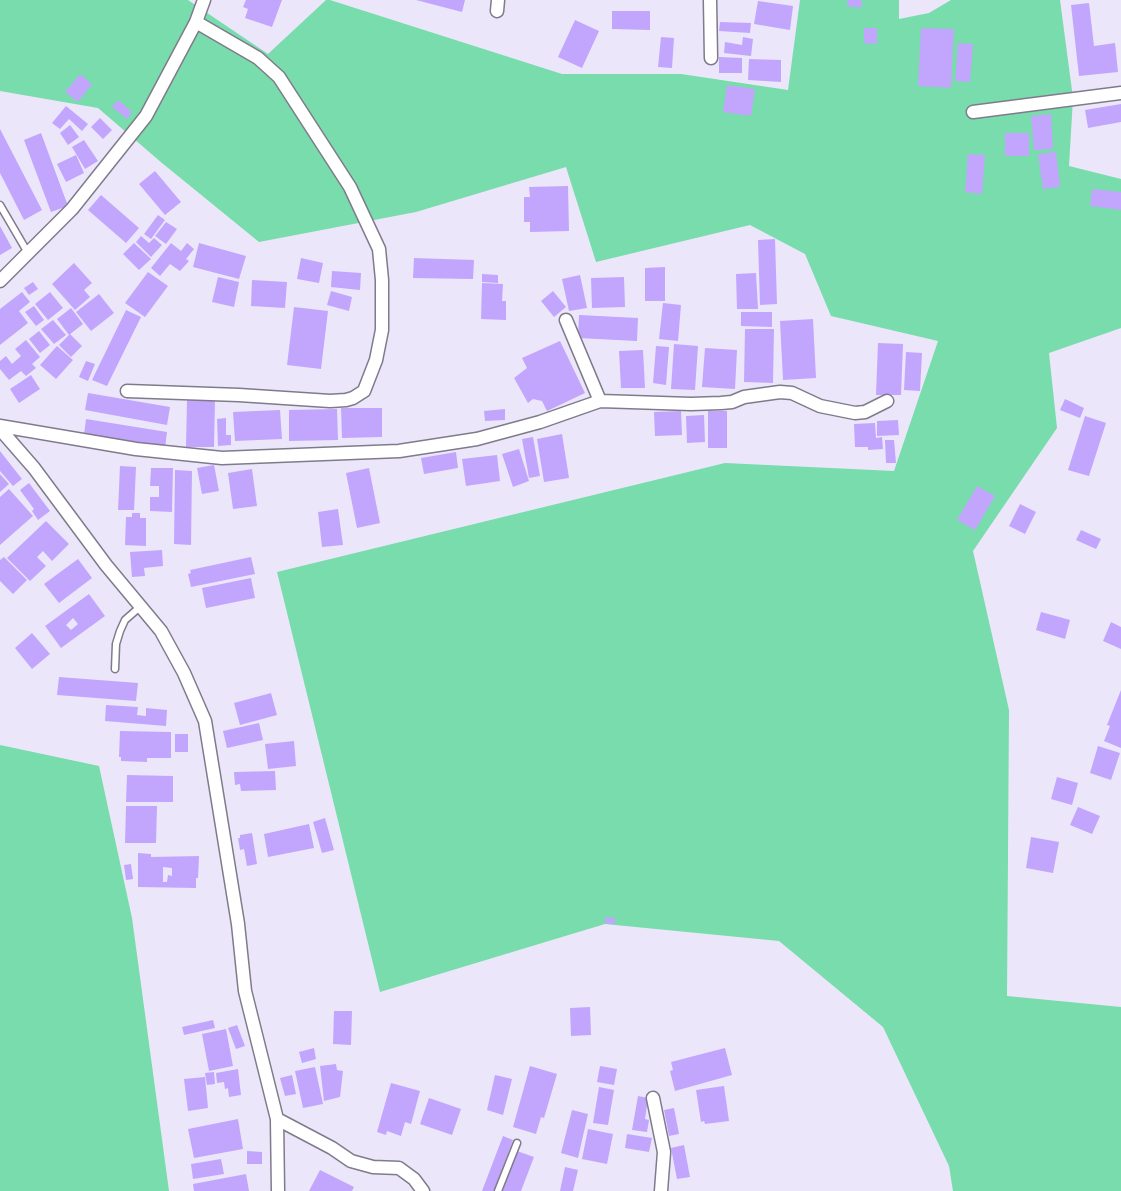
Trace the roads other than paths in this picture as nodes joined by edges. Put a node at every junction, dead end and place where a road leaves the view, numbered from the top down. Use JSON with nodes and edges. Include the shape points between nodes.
{"nodes":[{"id":1,"x":204,"y":0,"type":"edge"},
{"id":2,"x":710,"y":0,"type":"edge"},
{"id":3,"x":196,"y":22,"type":"junction"},
{"id":4,"x":711,"y":58,"type":"dead end"},
{"id":5,"x":1121,"y":93,"type":"edge"},
{"id":6,"x":973,"y":112,"type":"dead end"},
{"id":7,"x":0,"y":205,"type":"edge"},
{"id":8,"x":28,"y":253,"type":"junction"},
{"id":9,"x":0,"y":281,"type":"edge"},
{"id":10,"x":566,"y":320,"type":"dead end"},
{"id":11,"x":127,"y":391,"type":"dead end"},
{"id":12,"x":600,"y":401,"type":"junction"},
{"id":13,"x":887,"y":401,"type":"dead end"},
{"id":14,"x":0,"y":428,"type":"edge"},
{"id":15,"x":141,"y":606,"type":"junction"},
{"id":16,"x":115,"y":669,"type":"dead end"},
{"id":17,"x":653,"y":1098,"type":"dead end"},
{"id":18,"x":277,"y":1119,"type":"junction"},
{"id":19,"x":517,"y":1143,"type":"dead end"},
{"id":20,"x":278,"y":1191,"type":"edge"},
{"id":21,"x":423,"y":1191,"type":"edge"},
{"id":22,"x":498,"y":1191,"type":"edge"},
{"id":23,"x":661,"y":1191,"type":"edge"}],
"edges":[{"from":1,"to":3,"type":"street"},
{"from":2,"to":4,"type":"street"},
{"from":3,"to":8,"type":"street","via":[[146,116],[72,209]]},
{"from":3,"to":11,"type":"street","via":[[258,58],[279,78],[350,187],[380,249],[382,330],[368,382],[364,391],[354,398],[330,401]]},
{"from":5,"to":6,"type":"street"},
{"from":7,"to":8,"type":"lane"},
{"from":8,"to":9,"type":"street"},
{"from":10,"to":12,"type":"street"},
{"from":12,"to":13,"type":"street","via":[[721,403],[780,392],[792,393],[820,406],[854,413],[865,412]]},
{"from":12,"to":14,"type":"street","via":[[477,439],[399,451],[316,455],[222,458],[136,449]]},
{"from":14,"to":15,"type":"street"},
{"from":15,"to":16,"type":"lane","via":[[125,620],[120,631]]},
{"from":15,"to":18,"type":"street","via":[[161,631],[180,664],[205,721],[237,914],[245,991]]},
{"from":17,"to":23,"type":"street","via":[[664,1152]]},
{"from":18,"to":20,"type":"street"},
{"from":18,"to":21,"type":"street","via":[[351,1161],[373,1168],[398,1168],[414,1179]]},
{"from":19,"to":22,"type":"lane"}]}
